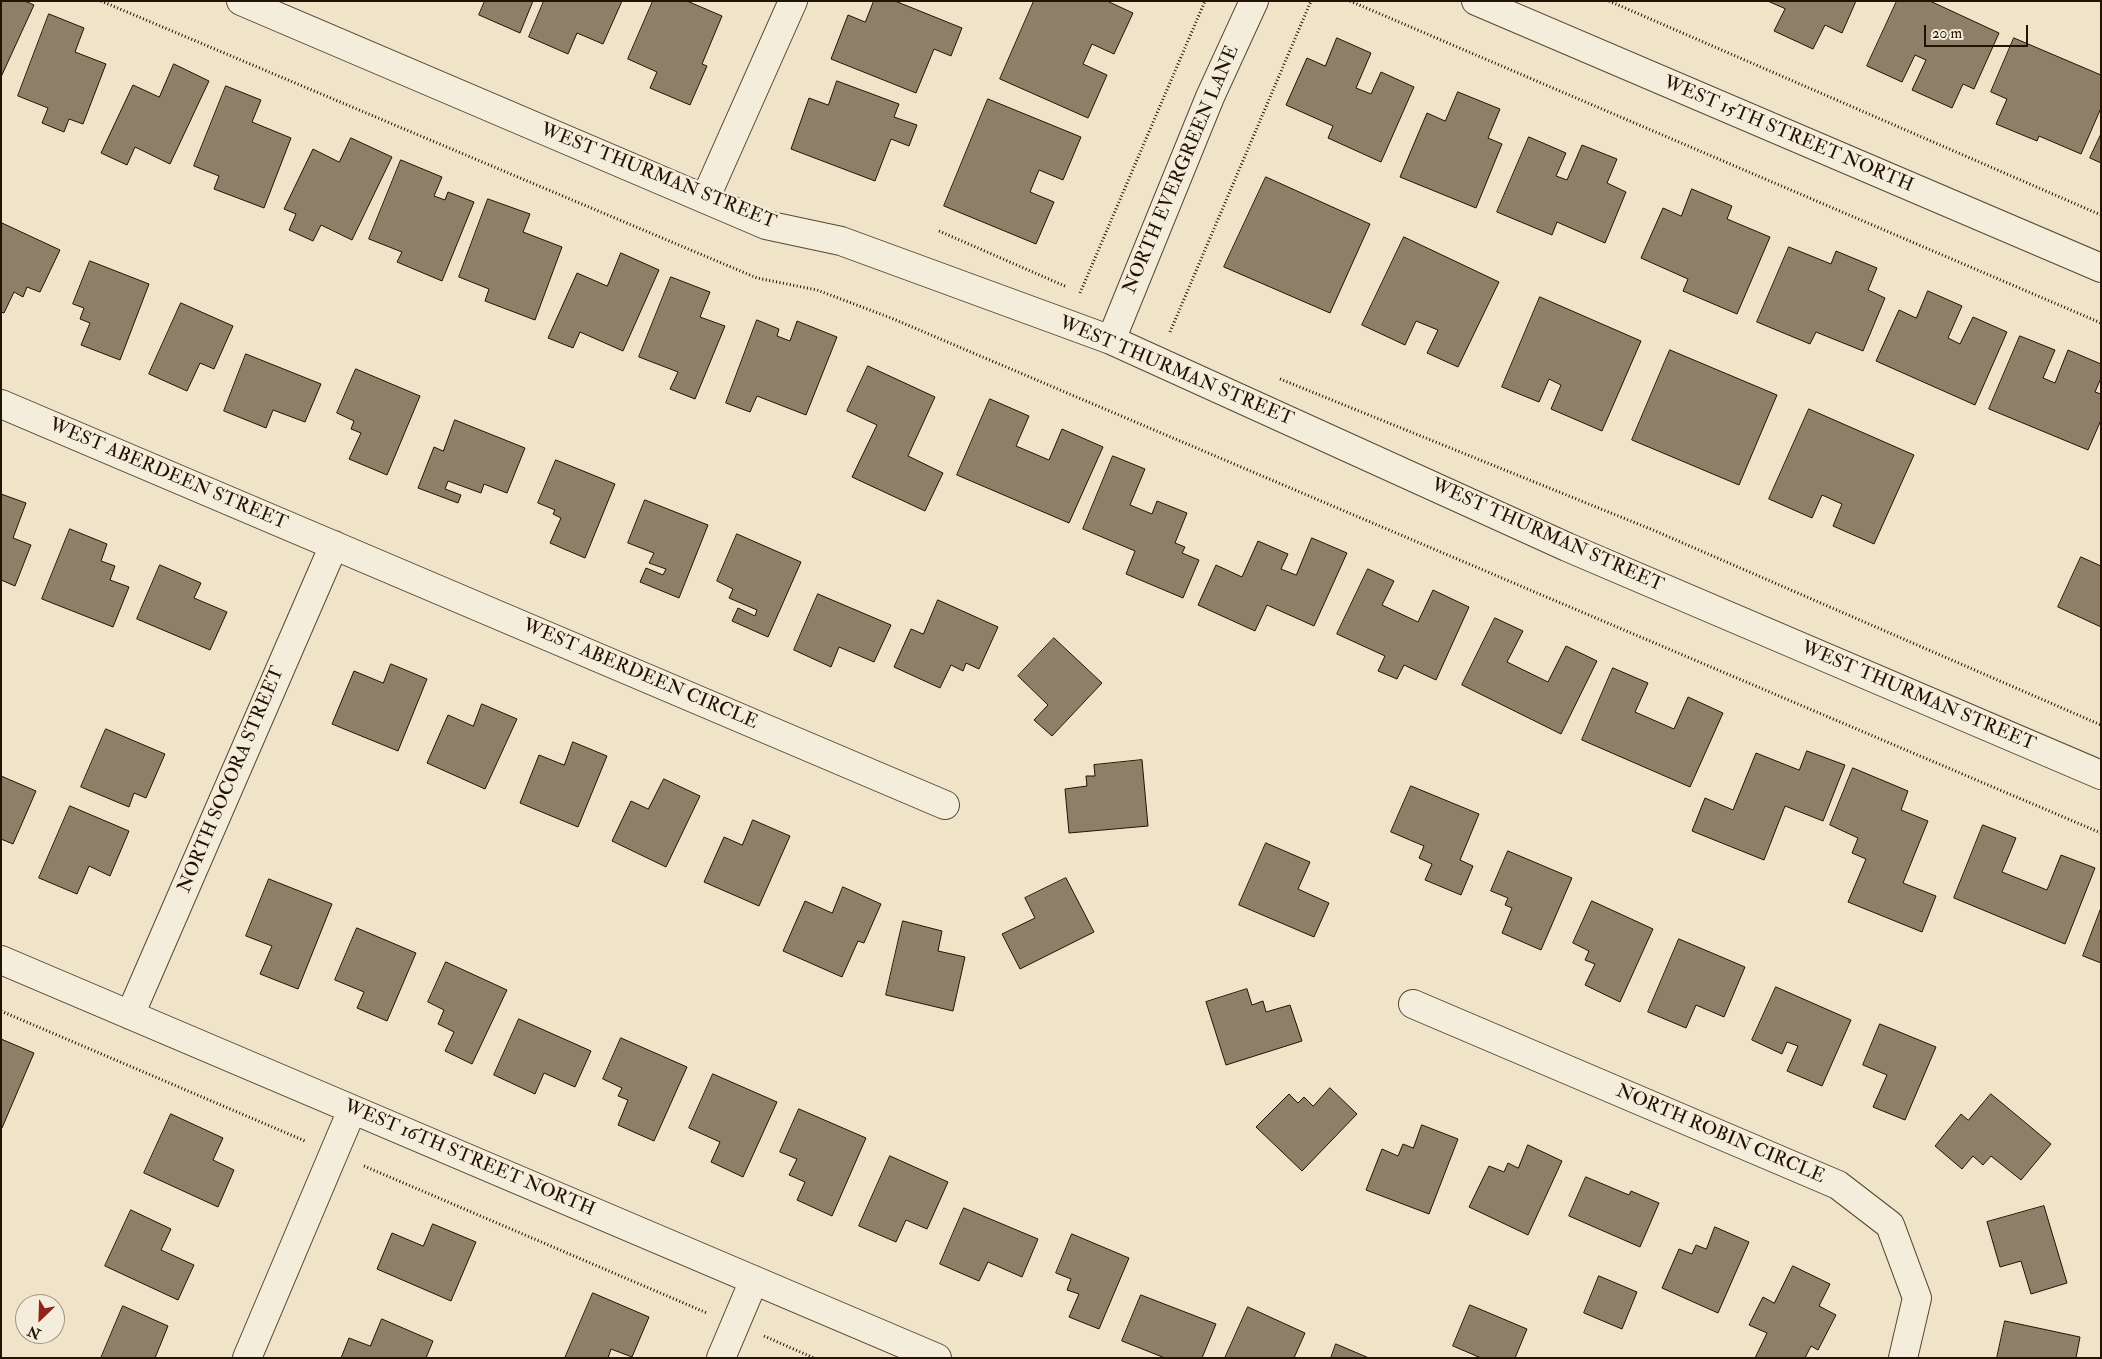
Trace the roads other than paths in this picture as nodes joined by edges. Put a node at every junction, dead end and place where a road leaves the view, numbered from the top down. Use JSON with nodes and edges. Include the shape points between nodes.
{"nodes":[{"id":1,"x":240,"y":1,"type":"edge"},
{"id":2,"x":792,"y":1,"type":"edge"},
{"id":3,"x":1254,"y":1,"type":"edge"},
{"id":4,"x":1476,"y":1,"type":"edge"},
{"id":5,"x":705,"y":199,"type":"junction"},
{"id":6,"x":2101,"y":268,"type":"edge"},
{"id":7,"x":1111,"y":340,"type":"junction"},
{"id":8,"x":1,"y":404,"type":"edge"},
{"id":9,"x":334,"y":545,"type":"junction"},
{"id":10,"x":2101,"y":775,"type":"edge"},
{"id":11,"x":945,"y":805,"type":"dead end"},
{"id":12,"x":1,"y":960,"type":"edge"},
{"id":13,"x":1413,"y":1004,"type":"dead end"},
{"id":14,"x":130,"y":1015,"type":"junction"},
{"id":15,"x":352,"y":1110,"type":"junction"},
{"id":16,"x":754,"y":1280,"type":"junction"},
{"id":17,"x":247,"y":1358,"type":"edge"},
{"id":18,"x":721,"y":1358,"type":"edge"},
{"id":19,"x":937,"y":1358,"type":"edge"},
{"id":20,"x":1903,"y":1358,"type":"edge"}],
"edges":[{"from":1,"to":5,"type":"street","name":"WEST THURMAN STREET"},
{"from":2,"to":5,"type":"street"},
{"from":3,"to":7,"type":"street","name":"NORTH EVERGREEN LANE","via":[[1210,97]]},
{"from":4,"to":6,"type":"street","name":"WEST 15TH STREET NORTH"},
{"from":5,"to":7,"type":"street","name":"WEST THURMAN STREET","via":[[766,225],[841,241]]},
{"from":7,"to":10,"type":"street","name":"WEST THURMAN STREET","via":[[1567,547]]},
{"from":8,"to":9,"type":"street","name":"WEST ABERDEEN STREET"},
{"from":9,"to":11,"type":"street","name":"WEST ABERDEEN CIRCLE"},
{"from":9,"to":14,"type":"street","name":"NORTH SOCORA STREET"},
{"from":12,"to":14,"type":"street","name":"WEST 16TH STREET NORTH"},
{"from":13,"to":20,"type":"street","name":"NORTH ROBIN CIRCLE","via":[[1838,1185],[1890,1225],[1917,1298]]},
{"from":14,"to":15,"type":"street","name":"WEST 16TH STREET NORTH"},
{"from":15,"to":16,"type":"street","name":"WEST 16TH STREET NORTH"},
{"from":15,"to":17,"type":"street"},
{"from":16,"to":18,"type":"street"},
{"from":16,"to":19,"type":"street","name":"WEST 16TH STREET NORTH"}]}
